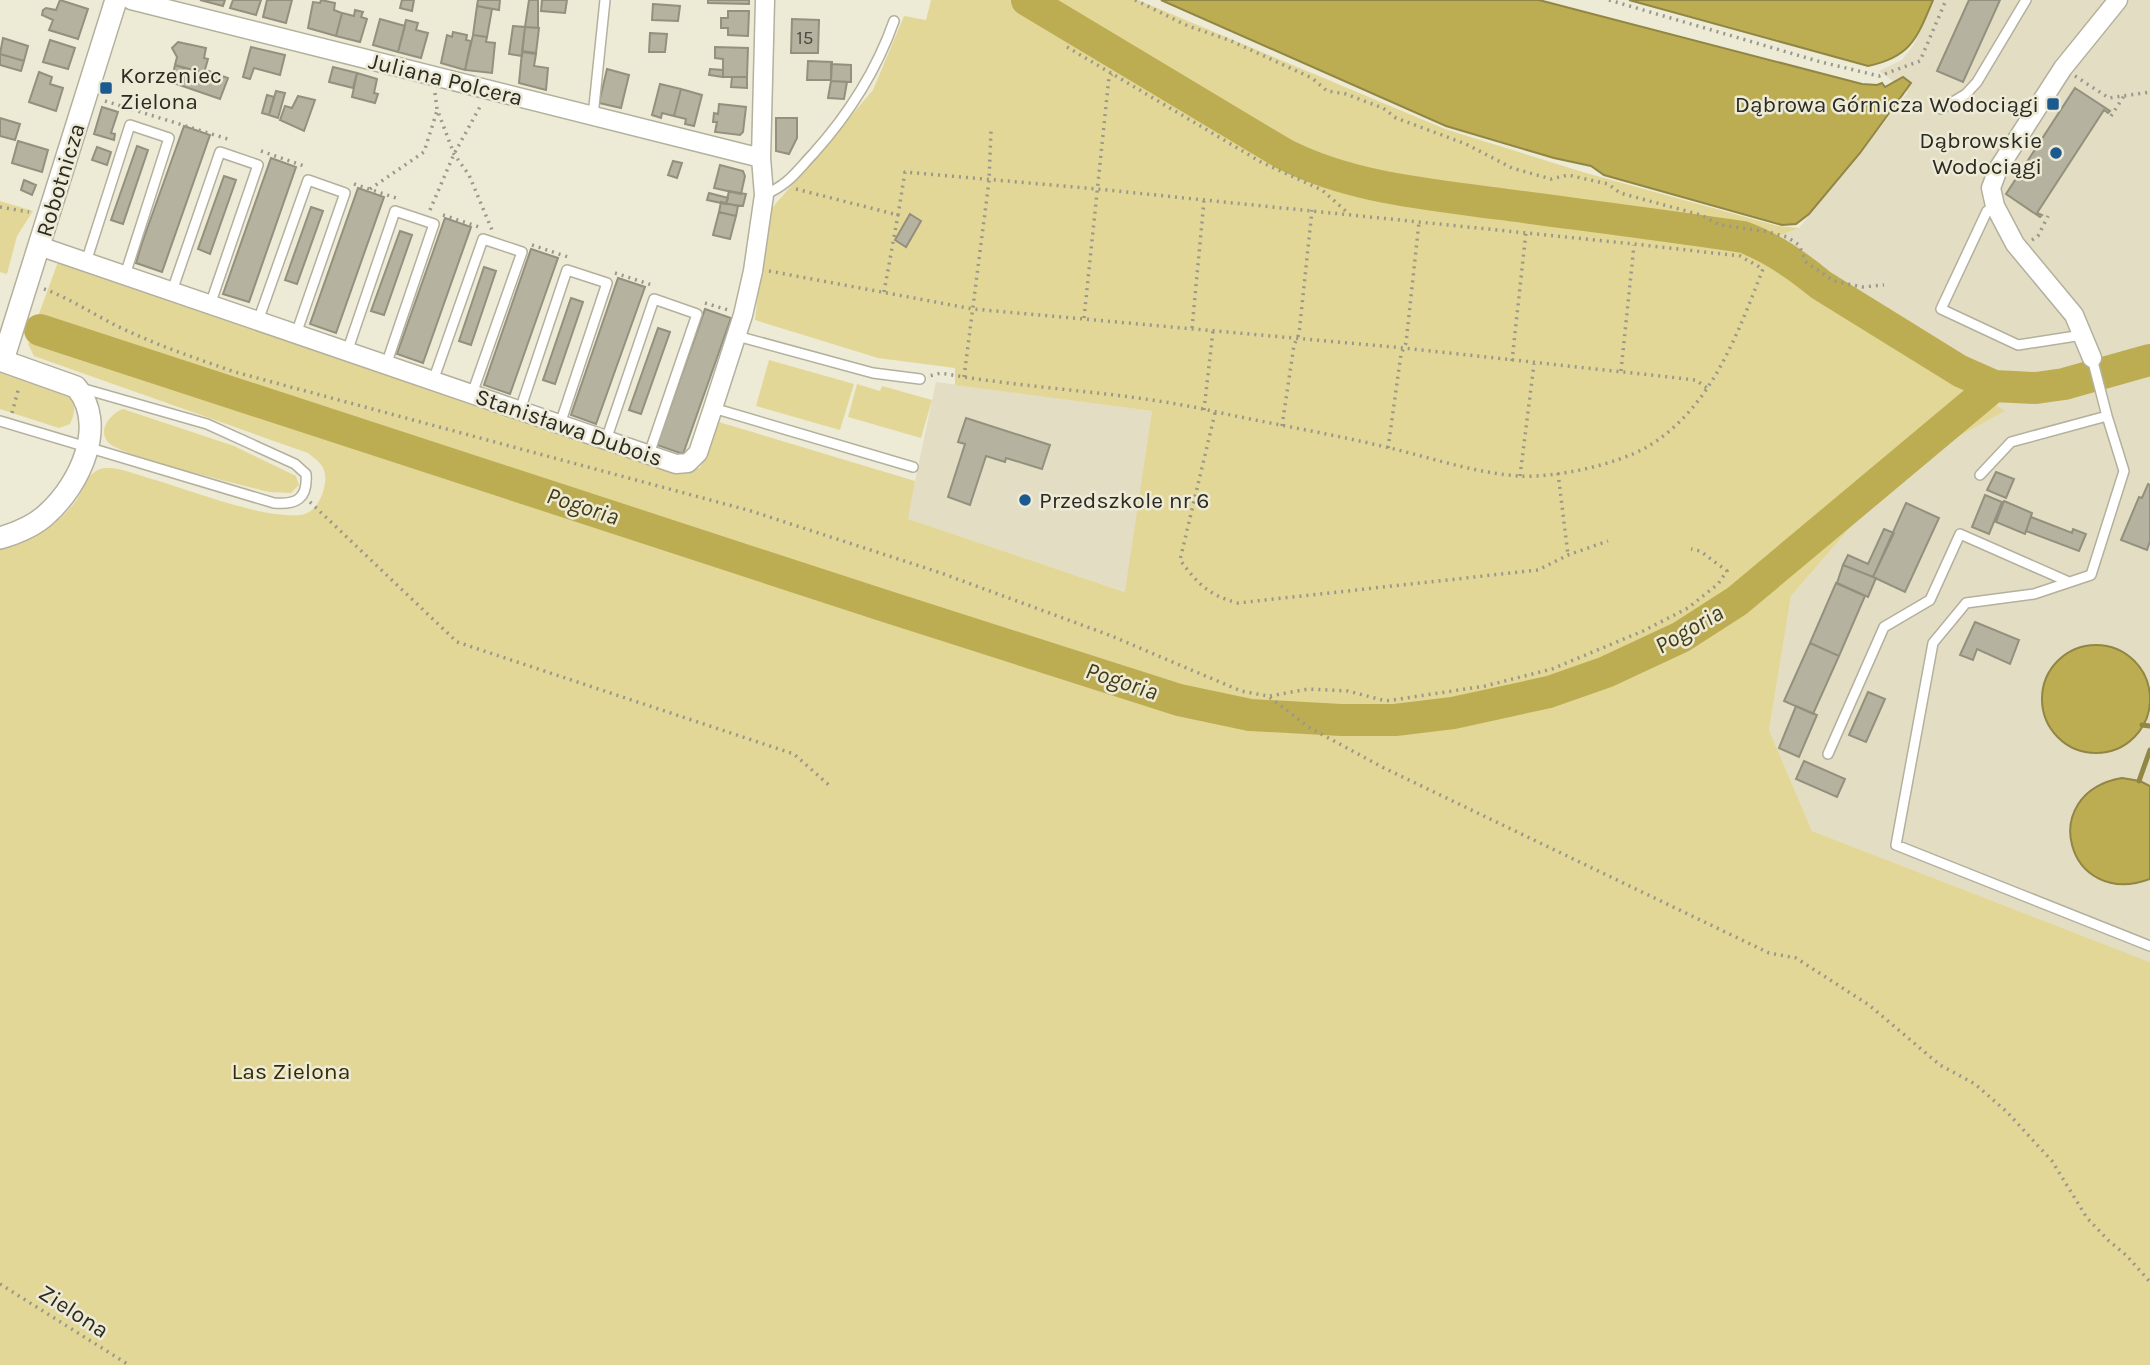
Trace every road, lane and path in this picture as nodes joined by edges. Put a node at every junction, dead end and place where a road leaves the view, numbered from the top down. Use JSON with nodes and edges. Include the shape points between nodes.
{"nodes":[{"id":1,"x":116,"y":0,"type":"edge"},
{"id":2,"x":131,"y":0,"type":"edge"},
{"id":3,"x":605,"y":0,"type":"edge"},
{"id":4,"x":765,"y":0,"type":"edge"},
{"id":5,"x":1135,"y":0,"type":"edge"},
{"id":6,"x":1609,"y":0,"type":"edge"},
{"id":7,"x":1947,"y":0,"type":"edge"},
{"id":8,"x":2026,"y":0,"type":"edge"},
{"id":9,"x":2118,"y":0,"type":"edge"},
{"id":10,"x":894,"y":22,"type":"dead end"},
{"id":11,"x":1067,"y":47,"type":"dead end"},
{"id":12,"x":2063,"y":68,"type":"junction"},
{"id":13,"x":1112,"y":73,"type":"junction"},
{"id":14,"x":432,"y":76,"type":"junction"},
{"id":15,"x":490,"y":90,"type":"junction"},
{"id":16,"x":2150,"y":92,"type":"edge"},
{"id":17,"x":2124,"y":96,"type":"junction"},
{"id":18,"x":1941,"y":109,"type":"dead end"},
{"id":19,"x":437,"y":110,"type":"junction"},
{"id":20,"x":593,"y":116,"type":"junction"},
{"id":21,"x":2110,"y":116,"type":"dead end"},
{"id":22,"x":991,"y":131,"type":"dead end"},
{"id":23,"x":453,"y":154,"type":"junction"},
{"id":24,"x":761,"y":158,"type":"junction"},
{"id":25,"x":989,"y":181,"type":"junction"},
{"id":26,"x":783,"y":186,"type":"junction"},
{"id":27,"x":370,"y":189,"type":"dead end"},
{"id":28,"x":1097,"y":189,"type":"junction"},
{"id":29,"x":764,"y":195,"type":"junction"},
{"id":30,"x":1204,"y":200,"type":"junction"},
{"id":31,"x":0,"y":206,"type":"edge"},
{"id":32,"x":1995,"y":206,"type":"junction"},
{"id":33,"x":430,"y":210,"type":"dead end"},
{"id":34,"x":1312,"y":210,"type":"junction"},
{"id":35,"x":898,"y":215,"type":"junction"},
{"id":36,"x":1349,"y":215,"type":"junction"},
{"id":37,"x":48,"y":216,"type":"junction"},
{"id":38,"x":2048,"y":216,"type":"dead end"},
{"id":39,"x":1419,"y":222,"type":"junction"},
{"id":40,"x":493,"y":232,"type":"dead end"},
{"id":41,"x":1526,"y":232,"type":"junction"},
{"id":42,"x":1634,"y":244,"type":"junction"},
{"id":43,"x":39,"y":246,"type":"junction"},
{"id":44,"x":2019,"y":249,"type":"junction"},
{"id":45,"x":86,"y":262,"type":"junction"},
{"id":46,"x":753,"y":271,"type":"junction"},
{"id":47,"x":125,"y":275,"type":"junction"},
{"id":48,"x":27,"y":283,"type":"junction"},
{"id":49,"x":1884,"y":285,"type":"dead end"},
{"id":50,"x":172,"y":291,"type":"junction"},
{"id":51,"x":884,"y":292,"type":"junction"},
{"id":52,"x":210,"y":305,"type":"junction"},
{"id":53,"x":973,"y":309,"type":"junction"},
{"id":54,"x":1084,"y":318,"type":"junction"},
{"id":55,"x":258,"y":321,"type":"junction"},
{"id":56,"x":1192,"y":328,"type":"junction"},
{"id":57,"x":1213,"y":331,"type":"junction"},
{"id":58,"x":2083,"y":332,"type":"junction"},
{"id":59,"x":296,"y":334,"type":"junction"},
{"id":60,"x":737,"y":336,"type":"junction"},
{"id":61,"x":1296,"y":340,"type":"junction"},
{"id":62,"x":1404,"y":348,"type":"junction"},
{"id":63,"x":346,"y":352,"type":"junction"},
{"id":64,"x":2092,"y":358,"type":"joint"},
{"id":65,"x":1,"y":360,"type":"edge"},
{"id":66,"x":1512,"y":361,"type":"junction"},
{"id":67,"x":1534,"y":364,"type":"junction"},
{"id":68,"x":386,"y":365,"type":"junction"},
{"id":69,"x":24,"y":368,"type":"junction"},
{"id":70,"x":1621,"y":372,"type":"junction"},
{"id":71,"x":964,"y":377,"type":"junction"},
{"id":72,"x":919,"y":379,"type":"joint"},
{"id":73,"x":433,"y":381,"type":"junction"},
{"id":74,"x":76,"y":387,"type":"junction"},
{"id":75,"x":1708,"y":388,"type":"junction"},
{"id":76,"x":472,"y":394,"type":"junction"},
{"id":77,"x":713,"y":408,"type":"junction"},
{"id":78,"x":520,"y":410,"type":"junction"},
{"id":79,"x":1205,"y":410,"type":"junction"},
{"id":80,"x":1215,"y":412,"type":"junction"},
{"id":81,"x":2107,"y":416,"type":"junction"},
{"id":82,"x":4,"y":422,"type":"edge"},
{"id":83,"x":560,"y":424,"type":"junction"},
{"id":84,"x":1282,"y":426,"type":"junction"},
{"id":85,"x":606,"y":440,"type":"junction"},
{"id":86,"x":1388,"y":447,"type":"junction"},
{"id":87,"x":88,"y":449,"type":"junction"},
{"id":88,"x":649,"y":454,"type":"junction"},
{"id":89,"x":914,"y":467,"type":"dead end"},
{"id":90,"x":1558,"y":474,"type":"junction"},
{"id":91,"x":1980,"y":475,"type":"dead end"},
{"id":92,"x":1520,"y":476,"type":"junction"},
{"id":93,"x":303,"y":494,"type":"junction"},
{"id":94,"x":0,"y":538,"type":"edge"},
{"id":95,"x":1608,"y":541,"type":"dead end"},
{"id":96,"x":1691,"y":549,"type":"dead end"},
{"id":97,"x":1569,"y":555,"type":"junction"},
{"id":98,"x":2069,"y":582,"type":"junction"},
{"id":99,"x":1268,"y":696,"type":"junction"},
{"id":100,"x":1828,"y":754,"type":"dead end"},
{"id":101,"x":831,"y":786,"type":"dead end"},
{"id":102,"x":2150,"y":946,"type":"edge"},
{"id":103,"x":2150,"y":1282,"type":"edge"},
{"id":104,"x":0,"y":1284,"type":"edge"},
{"id":105,"x":129,"y":1365,"type":"edge"}],
"edges":[{"from":1,"to":37,"type":"street","name":"Robotnicza"},
{"from":2,"to":14,"type":"street","name":"Juliana Polcera"},
{"from":3,"to":20,"type":"lane"},
{"from":4,"to":24,"type":"street","name":"Stanisława Dubois"},
{"from":5,"to":49,"type":"path","via":[[1312,78],[1327,91],[1383,108],[1396,118],[1466,144],[1512,168],[1550,179],[1568,175],[1608,184],[1620,193],[1701,215],[1720,225],[1787,237],[1799,245],[1806,262],[1834,281],[1862,287]]},
{"from":6,"to":7,"type":"path","via":[[1879,76],[1920,61]]},
{"from":8,"to":18,"type":"lane","via":[[1977,82]]},
{"from":9,"to":12,"type":"street"},
{"from":10,"to":26,"type":"lane","via":[[864,89],[838,126]]},
{"from":11,"to":13,"type":"path"},
{"from":12,"to":17,"type":"path","via":[[2109,98]]},
{"from":12,"to":32,"type":"street","via":[[1997,169],[1991,188]]},
{"from":13,"to":28,"type":"path"},
{"from":13,"to":36,"type":"path","via":[[1261,162],[1322,190]]},
{"from":14,"to":15,"type":"street","name":"Juliana Polcera"},
{"from":14,"to":19,"type":"path"},
{"from":15,"to":20,"type":"street","name":"Juliana Polcera"},
{"from":15,"to":23,"type":"path"},
{"from":16,"to":17,"type":"path"},
{"from":17,"to":21,"type":"path"},
{"from":19,"to":23,"type":"path"},
{"from":19,"to":27,"type":"path","via":[[424,152]]},
{"from":20,"to":24,"type":"street","name":"Juliana Polcera"},
{"from":22,"to":25,"type":"path"},
{"from":23,"to":33,"type":"path"},
{"from":23,"to":40,"type":"path","via":[[469,174]]},
{"from":24,"to":29,"type":"street","name":"Stanisława Dubois"},
{"from":25,"to":28,"type":"path"},
{"from":25,"to":35,"type":"path","via":[[905,172]]},
{"from":25,"to":53,"type":"path"},
{"from":26,"to":29,"type":"lane"},
{"from":26,"to":35,"type":"path"},
{"from":28,"to":30,"type":"path"},
{"from":28,"to":54,"type":"path"},
{"from":29,"to":46,"type":"street","name":"Stanisława Dubois"},
{"from":30,"to":34,"type":"path"},
{"from":30,"to":56,"type":"path"},
{"from":31,"to":37,"type":"path"},
{"from":32,"to":44,"type":"street"},
{"from":32,"to":58,"type":"lane","via":[[1987,211],[1941,309],[2018,345]]},
{"from":34,"to":36,"type":"path"},
{"from":34,"to":61,"type":"path"},
{"from":35,"to":51,"type":"path"},
{"from":36,"to":39,"type":"path"},
{"from":37,"to":43,"type":"street","name":"Robotnicza"},
{"from":38,"to":44,"type":"path","via":[[2038,236]]},
{"from":39,"to":41,"type":"path"},
{"from":39,"to":62,"type":"path"},
{"from":41,"to":42,"type":"path"},
{"from":41,"to":66,"type":"path"},
{"from":42,"to":70,"type":"path"},
{"from":42,"to":75,"type":"path","via":[[1740,256],[1763,269],[1737,335]]},
{"from":43,"to":45,"type":"street","name":"Stanisława Dubois"},
{"from":43,"to":48,"type":"street","name":"Robotnicza"},
{"from":44,"to":58,"type":"street"},
{"from":45,"to":47,"type":"street","name":"Stanisława Dubois"},
{"from":45,"to":47,"type":"lane","via":[[130,125],[169,138]]},
{"from":46,"to":51,"type":"path"},
{"from":46,"to":60,"type":"street","name":"Stanisława Dubois"},
{"from":47,"to":50,"type":"street","name":"Stanisława Dubois"},
{"from":48,"to":65,"type":"street","name":"Robotnicza"},
{"from":48,"to":99,"type":"path","via":[[57,293],[160,347],[235,372],[751,511],[941,573],[1109,635],[1241,691]]},
{"from":50,"to":52,"type":"street","name":"Stanisława Dubois"},
{"from":50,"to":52,"type":"lane","via":[[220,152],[258,165]]},
{"from":51,"to":53,"type":"path"},
{"from":52,"to":55,"type":"street","name":"Stanisława Dubois"},
{"from":53,"to":54,"type":"path"},
{"from":53,"to":71,"type":"path"},
{"from":54,"to":56,"type":"path"},
{"from":55,"to":59,"type":"street","name":"Stanisława Dubois"},
{"from":55,"to":59,"type":"lane","via":[[308,180],[345,193]]},
{"from":56,"to":57,"type":"path"},
{"from":57,"to":61,"type":"path"},
{"from":57,"to":79,"type":"path"},
{"from":58,"to":64,"type":"street"},
{"from":59,"to":63,"type":"street","name":"Stanisława Dubois"},
{"from":60,"to":72,"type":"lane","via":[[873,373]]},
{"from":60,"to":77,"type":"street","name":"Stanisława Dubois"},
{"from":61,"to":62,"type":"path"},
{"from":61,"to":84,"type":"path"},
{"from":62,"to":66,"type":"path"},
{"from":62,"to":86,"type":"path"},
{"from":63,"to":68,"type":"street","name":"Stanisława Dubois"},
{"from":63,"to":68,"type":"lane","via":[[395,211],[434,225]]},
{"from":64,"to":81,"type":"lane"},
{"from":65,"to":69,"type":"street","name":"Robotnicza"},
{"from":66,"to":67,"type":"path"},
{"from":67,"to":70,"type":"path"},
{"from":67,"to":92,"type":"path"},
{"from":68,"to":73,"type":"street","name":"Stanisława Dubois"},
{"from":69,"to":74,"type":"street","name":"Robotnicza"},
{"from":69,"to":82,"type":"path"},
{"from":70,"to":75,"type":"path","via":[[1696,380]]},
{"from":71,"to":72,"type":"path","via":[[941,373]]},
{"from":71,"to":79,"type":"path"},
{"from":73,"to":76,"type":"street","name":"Stanisława Dubois"},
{"from":73,"to":76,"type":"lane","via":[[483,239],[522,252]]},
{"from":74,"to":87,"type":"street","via":[[89,411]]},
{"from":74,"to":93,"type":"lane","via":[[207,424],[295,464],[306,474]]},
{"from":75,"to":90,"type":"path","via":[[1675,426],[1645,447]]},
{"from":76,"to":78,"type":"street","name":"Stanisława Dubois"},
{"from":77,"to":88,"type":"street","name":"Stanisława Dubois","via":[[698,453],[688,463],[676,464]]},
{"from":77,"to":89,"type":"lane"},
{"from":78,"to":83,"type":"street","name":"Stanisława Dubois"},
{"from":78,"to":83,"type":"lane","via":[[567,270],[607,283]]},
{"from":79,"to":80,"type":"path"},
{"from":80,"to":84,"type":"path"},
{"from":80,"to":97,"type":"path","via":[[1180,560],[1198,585],[1221,599],[1238,603],[1538,570]]},
{"from":81,"to":91,"type":"lane","via":[[2011,442]]},
{"from":81,"to":98,"type":"lane","via":[[2124,471],[2091,575]]},
{"from":82,"to":87,"type":"lane"},
{"from":83,"to":85,"type":"street","name":"Stanisława Dubois"},
{"from":84,"to":86,"type":"path"},
{"from":85,"to":88,"type":"street","name":"Stanisława Dubois"},
{"from":85,"to":88,"type":"lane","via":[[654,299],[697,314]]},
{"from":86,"to":92,"type":"path"},
{"from":87,"to":93,"type":"lane","via":[[274,503],[297,502]]},
{"from":87,"to":94,"type":"street","via":[[71,484],[47,514]]},
{"from":90,"to":92,"type":"path"},
{"from":90,"to":97,"type":"path"},
{"from":93,"to":101,"type":"path","via":[[457,642],[794,754]]},
{"from":95,"to":97,"type":"path"},
{"from":96,"to":99,"type":"path","via":[[1727,571],[1718,584],[1688,608],[1552,669],[1485,686],[1386,701],[1348,691],[1308,689]]},
{"from":98,"to":100,"type":"lane","via":[[1960,534],[1930,600],[1884,627]]},
{"from":98,"to":102,"type":"lane","via":[[2034,594],[1966,603],[1933,643],[1896,845]]},
{"from":99,"to":103,"type":"path","via":[[1310,728],[1384,768],[1769,953],[1796,958],[1869,1005],[1940,1065],[1975,1084],[2007,1112],[2052,1161],[2087,1218]]},
{"from":104,"to":105,"type":"path","name":"Zielona"}]}
